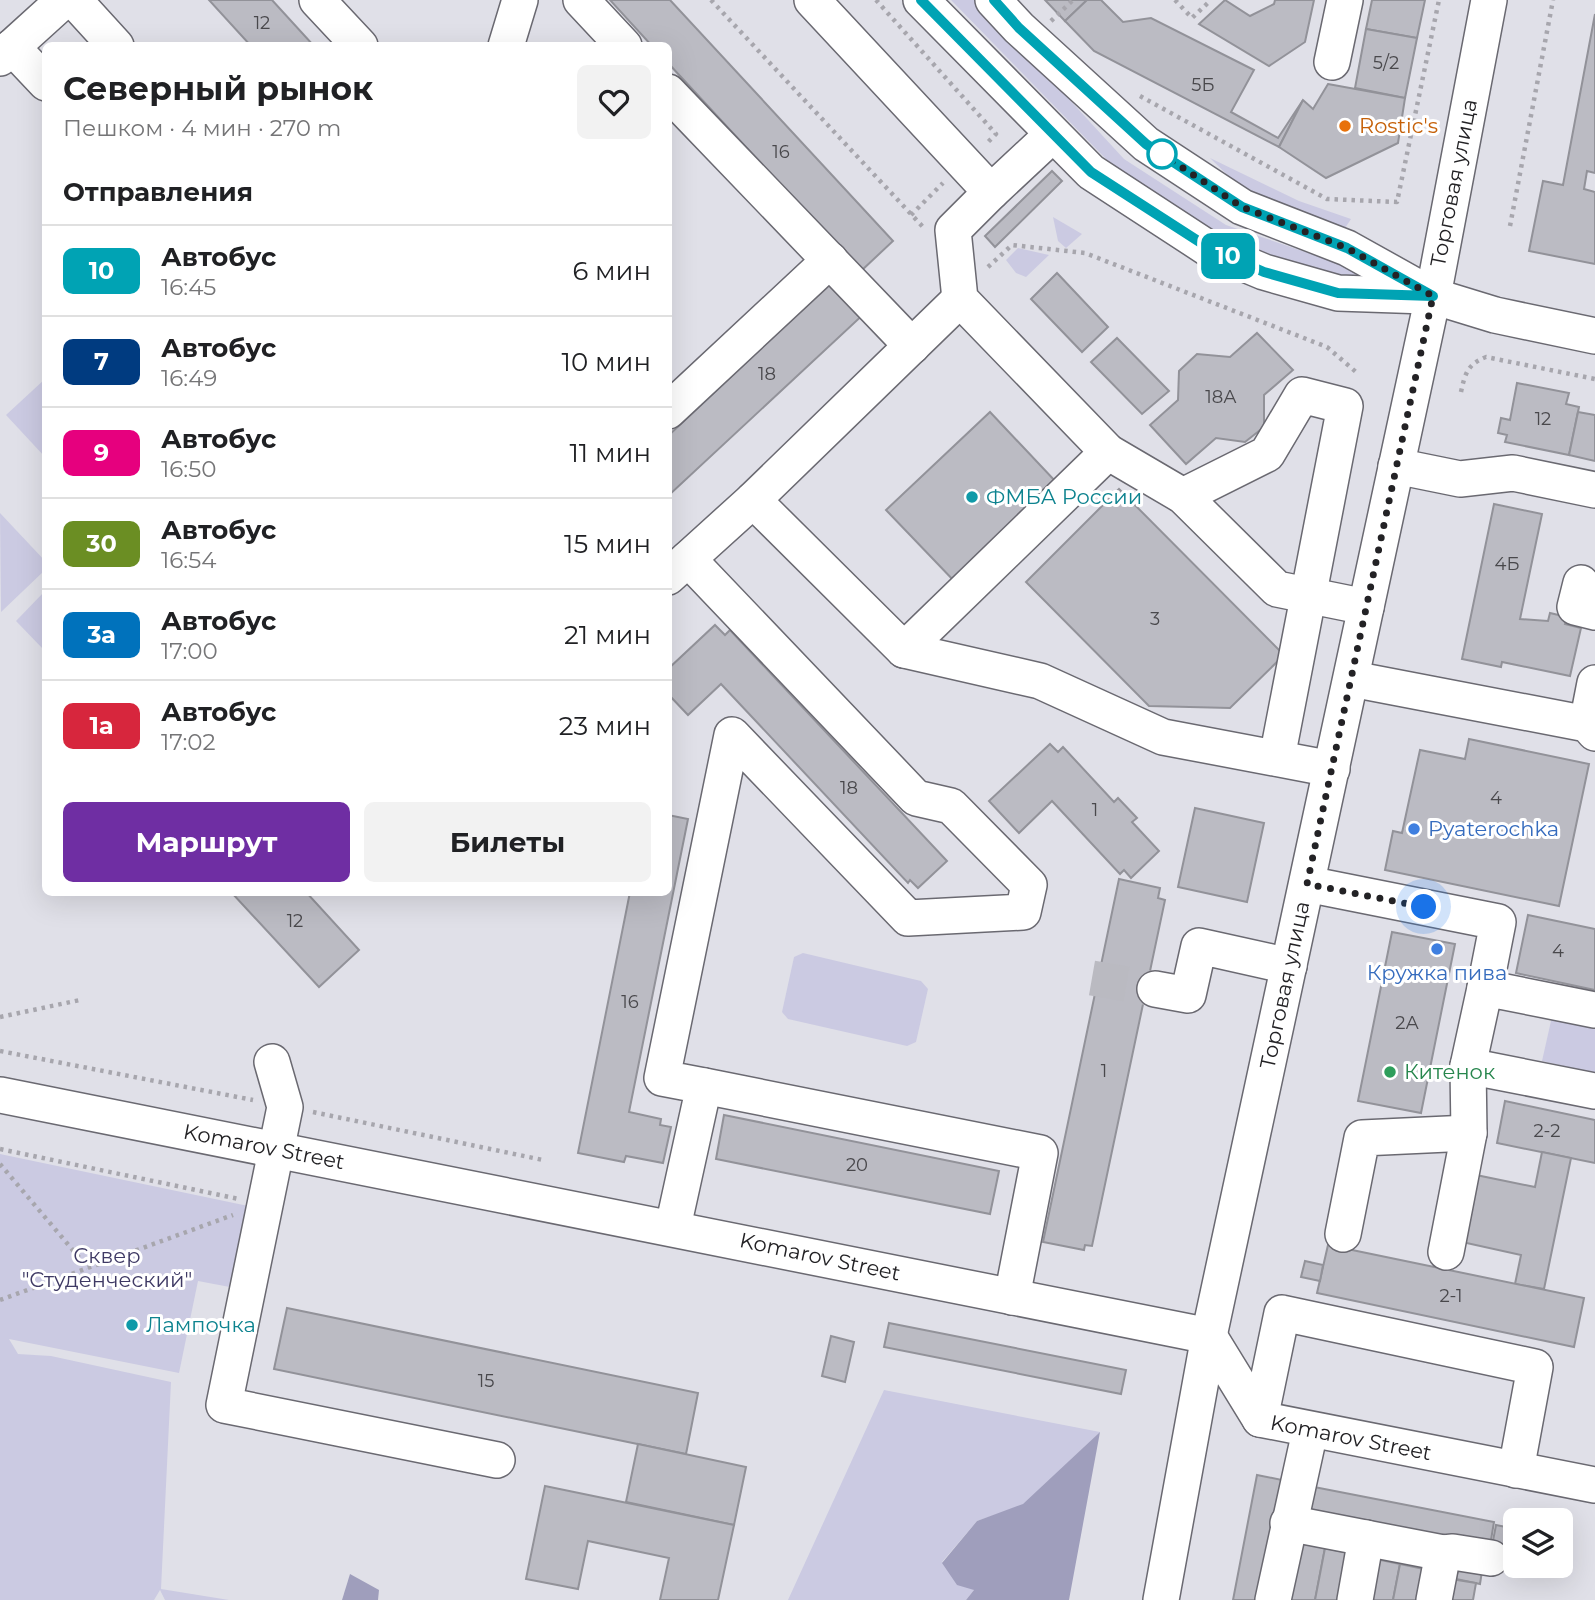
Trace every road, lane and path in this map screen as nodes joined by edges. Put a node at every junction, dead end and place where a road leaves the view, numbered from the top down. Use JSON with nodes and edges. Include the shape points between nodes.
{"nodes":[{"id":1,"x":64,"y":0,"type":"edge"},
{"id":2,"x":74,"y":0,"type":"edge"},
{"id":3,"x":317,"y":0,"type":"edge"},
{"id":4,"x":520,"y":0,"type":"edge"},
{"id":5,"x":581,"y":0,"type":"edge"},
{"id":6,"x":711,"y":0,"type":"edge"},
{"id":7,"x":812,"y":0,"type":"edge"},
{"id":8,"x":921,"y":0,"type":"edge"},
{"id":9,"x":993,"y":0,"type":"edge"},
{"id":10,"x":1073,"y":0,"type":"edge"},
{"id":11,"x":1175,"y":0,"type":"edge"},
{"id":12,"x":1212,"y":0,"type":"edge"},
{"id":13,"x":1345,"y":0,"type":"edge"},
{"id":14,"x":1438,"y":0,"type":"edge"},
{"id":15,"x":1489,"y":0,"type":"edge"},
{"id":16,"x":1553,"y":0,"type":"edge"},
{"id":17,"x":1042,"y":15,"type":"dead end"},
{"id":18,"x":1049,"y":23,"type":"junction"},
{"id":19,"x":1058,"y":32,"type":"dead end"},
{"id":20,"x":112,"y":42,"type":"edge"},
{"id":21,"x":355,"y":42,"type":"edge"},
{"id":22,"x":507,"y":42,"type":"edge"},
{"id":23,"x":620,"y":42,"type":"edge"},
{"id":24,"x":6,"y":53,"type":"edge"},
{"id":25,"x":1332,"y":62,"type":"dead end"},
{"id":26,"x":42,"y":80,"type":"edge"},
{"id":27,"x":1138,"y":95,"type":"dead end"},
{"id":28,"x":672,"y":96,"type":"edge"},
{"id":29,"x":1052,"y":135,"type":"junction"},
{"id":30,"x":991,"y":192,"type":"junction"},
{"id":31,"x":1510,"y":226,"type":"dead end"},
{"id":32,"x":830,"y":260,"type":"junction"},
{"id":33,"x":957,"y":264,"type":"junction"},
{"id":34,"x":1433,"y":296,"type":"junction"},
{"id":35,"x":960,"y":299,"type":"junction"},
{"id":36,"x":1595,"y":336,"type":"edge"},
{"id":37,"x":912,"y":346,"type":"junction"},
{"id":38,"x":1356,"y":372,"type":"dead end"},
{"id":39,"x":1595,"y":379,"type":"edge"},
{"id":40,"x":1461,"y":392,"type":"dead end"},
{"id":41,"x":672,"y":407,"type":"edge"},
{"id":42,"x":1108,"y":452,"type":"junction"},
{"id":43,"x":1396,"y":466,"type":"junction"},
{"id":44,"x":1595,"y":490,"type":"edge"},
{"id":45,"x":1183,"y":496,"type":"junction"},
{"id":46,"x":753,"y":500,"type":"junction"},
{"id":47,"x":678,"y":568,"type":"edge"},
{"id":48,"x":1309,"y":595,"type":"junction"},
{"id":49,"x":1366,"y":607,"type":"junction"},
{"id":50,"x":904,"y":650,"type":"junction"},
{"id":51,"x":1352,"y":679,"type":"junction"},
{"id":52,"x":1595,"y":683,"type":"edge"},
{"id":53,"x":1591,"y":729,"type":"edge"},
{"id":54,"x":1277,"y":758,"type":"junction"},
{"id":55,"x":1332,"y":769,"type":"junction"},
{"id":56,"x":1307,"y":884,"type":"junction"},
{"id":57,"x":1289,"y":966,"type":"junction"},
{"id":58,"x":1485,"y":988,"type":"junction"},
{"id":59,"x":1155,"y":989,"type":"tunnel mouth"},
{"id":60,"x":80,"y":1000,"type":"dead end"},
{"id":61,"x":1595,"y":1010,"type":"edge"},
{"id":62,"x":0,"y":1017,"type":"edge"},
{"id":63,"x":272,"y":1062,"type":"dead end"},
{"id":64,"x":1468,"y":1066,"type":"junction"},
{"id":65,"x":704,"y":1086,"type":"junction"},
{"id":66,"x":1595,"y":1091,"type":"edge"},
{"id":67,"x":0,"y":1095,"type":"edge"},
{"id":68,"x":1469,"y":1133,"type":"junction"},
{"id":69,"x":0,"y":1149,"type":"edge"},
{"id":70,"x":276,"y":1150,"type":"junction"},
{"id":71,"x":0,"y":1164,"type":"edge"},
{"id":72,"x":264,"y":1204,"type":"junction"},
{"id":73,"x":673,"y":1227,"type":"junction"},
{"id":74,"x":1343,"y":1234,"type":"dead end"},
{"id":75,"x":1446,"y":1252,"type":"dead end"},
{"id":76,"x":88,"y":1268,"type":"junction"},
{"id":77,"x":1012,"y":1297,"type":"junction"},
{"id":78,"x":0,"y":1300,"type":"edge"},
{"id":79,"x":1209,"y":1336,"type":"junction"},
{"id":80,"x":1260,"y":1419,"type":"junction"},
{"id":81,"x":1310,"y":1431,"type":"junction"},
{"id":82,"x":497,"y":1460,"type":"dead end"},
{"id":83,"x":1516,"y":1470,"type":"junction"},
{"id":84,"x":1595,"y":1485,"type":"edge"},
{"id":85,"x":1288,"y":1523,"type":"junction"},
{"id":86,"x":1366,"y":1538,"type":"junction"},
{"id":87,"x":1443,"y":1553,"type":"junction"},
{"id":88,"x":1491,"y":1558,"type":"dead end"},
{"id":89,"x":1161,"y":1600,"type":"edge"},
{"id":90,"x":1273,"y":1600,"type":"edge"},
{"id":91,"x":1355,"y":1600,"type":"edge"},
{"id":92,"x":1434,"y":1600,"type":"edge"}],
"edges":[{"from":1,"to":24,"type":"street"},
{"from":2,"to":20,"type":"street"},
{"from":3,"to":21,"type":"street"},
{"from":4,"to":22,"type":"street"},
{"from":5,"to":23,"type":"street"},
{"from":6,"to":33,"type":"path"},
{"from":7,"to":30,"type":"street"},
{"from":8,"to":29,"type":"street"},
{"from":9,"to":34,"type":"street","via":[[1146,144],[1242,207],[1347,248]]},
{"from":10,"to":18,"type":"path"},
{"from":11,"to":12,"type":"path","via":[[1192,18]]},
{"from":13,"to":25,"type":"street"},
{"from":14,"to":27,"type":"path","via":[[1397,202],[1327,198]]},
{"from":15,"to":34,"type":"street","name":"Торговая улица"},
{"from":16,"to":31,"type":"path"},
{"from":17,"to":18,"type":"path"},
{"from":18,"to":19,"type":"path"},
{"from":24,"to":26,"type":"street"},
{"from":28,"to":32,"type":"street"},
{"from":29,"to":30,"type":"street"},
{"from":29,"to":34,"type":"street","via":[[1091,172],[1209,248],[1264,272],[1338,293]]},
{"from":30,"to":33,"type":"street","via":[[953,230]]},
{"from":32,"to":37,"type":"street"},
{"from":32,"to":41,"type":"street"},
{"from":33,"to":35,"type":"street"},
{"from":33,"to":38,"type":"path","via":[[973,281],[1012,245],[1085,253],[1327,346]]},
{"from":34,"to":36,"type":"street","via":[[1495,315]]},
{"from":34,"to":43,"type":"street","name":"Торговая улица"},
{"from":35,"to":37,"type":"street"},
{"from":35,"to":42,"type":"street"},
{"from":37,"to":46,"type":"street"},
{"from":39,"to":40,"type":"path","via":[[1486,357],[1473,362]]},
{"from":42,"to":45,"type":"street"},
{"from":42,"to":50,"type":"street"},
{"from":43,"to":44,"type":"street","via":[[1460,479],[1513,473]]},
{"from":43,"to":49,"type":"street","name":"Торговая улица"},
{"from":45,"to":48,"type":"street","via":[[1277,589]]},
{"from":45,"to":48,"type":"street","via":[[1267,454],[1302,395],[1345,406]]},
{"from":46,"to":47,"type":"street"},
{"from":46,"to":50,"type":"street"},
{"from":47,"to":65,"type":"street","via":[[916,798],[951,806],[1029,885],[1023,912],[908,918],[732,734],[662,1078]]},
{"from":48,"to":49,"type":"street"},
{"from":48,"to":54,"type":"street"},
{"from":49,"to":51,"type":"street","name":"Торговая улица"},
{"from":50,"to":54,"type":"street","via":[[1040,681],[1163,737]]},
{"from":51,"to":53,"type":"street"},
{"from":51,"to":55,"type":"street","name":"Торговая улица"},
{"from":52,"to":53,"type":"street"},
{"from":54,"to":55,"type":"street"},
{"from":55,"to":56,"type":"street","name":"Торговая улица"},
{"from":56,"to":57,"type":"street","name":"Торговая улица"},
{"from":56,"to":58,"type":"street","via":[[1498,922]]},
{"from":57,"to":59,"type":"street","via":[[1199,946],[1188,995]]},
{"from":57,"to":79,"type":"street","name":"Торговая улица"},
{"from":58,"to":61,"type":"street"},
{"from":58,"to":64,"type":"street"},
{"from":60,"to":62,"type":"path"},
{"from":63,"to":70,"type":"street","via":[[285,1107]]},
{"from":64,"to":66,"type":"street"},
{"from":64,"to":68,"type":"street"},
{"from":65,"to":73,"type":"street"},
{"from":65,"to":77,"type":"street","via":[[1040,1153]]},
{"from":67,"to":70,"type":"street","name":"Komarov Street"},
{"from":68,"to":74,"type":"street","via":[[1362,1138]]},
{"from":68,"to":75,"type":"street"},
{"from":69,"to":72,"type":"path"},
{"from":70,"to":72,"type":"street"},
{"from":70,"to":73,"type":"street","name":"Komarov Street"},
{"from":71,"to":76,"type":"path"},
{"from":72,"to":76,"type":"path"},
{"from":72,"to":82,"type":"street","via":[[224,1405]]},
{"from":73,"to":77,"type":"street","name":"Komarov Street"},
{"from":76,"to":78,"type":"path"},
{"from":77,"to":79,"type":"street","name":"Komarov Street"},
{"from":79,"to":80,"type":"street","name":"Komarov Street"},
{"from":79,"to":89,"type":"street","name":"Торговая улица"},
{"from":80,"to":81,"type":"street","name":"Komarov Street"},
{"from":80,"to":83,"type":"street","via":[[1282,1313],[1535,1367]]},
{"from":81,"to":83,"type":"street","name":"Komarov Street"},
{"from":81,"to":85,"type":"street"},
{"from":83,"to":84,"type":"street","name":"Komarov Street"},
{"from":85,"to":86,"type":"street"},
{"from":85,"to":90,"type":"street"},
{"from":86,"to":87,"type":"street"},
{"from":86,"to":91,"type":"street"},
{"from":87,"to":88,"type":"street"},
{"from":87,"to":92,"type":"street"}]}
